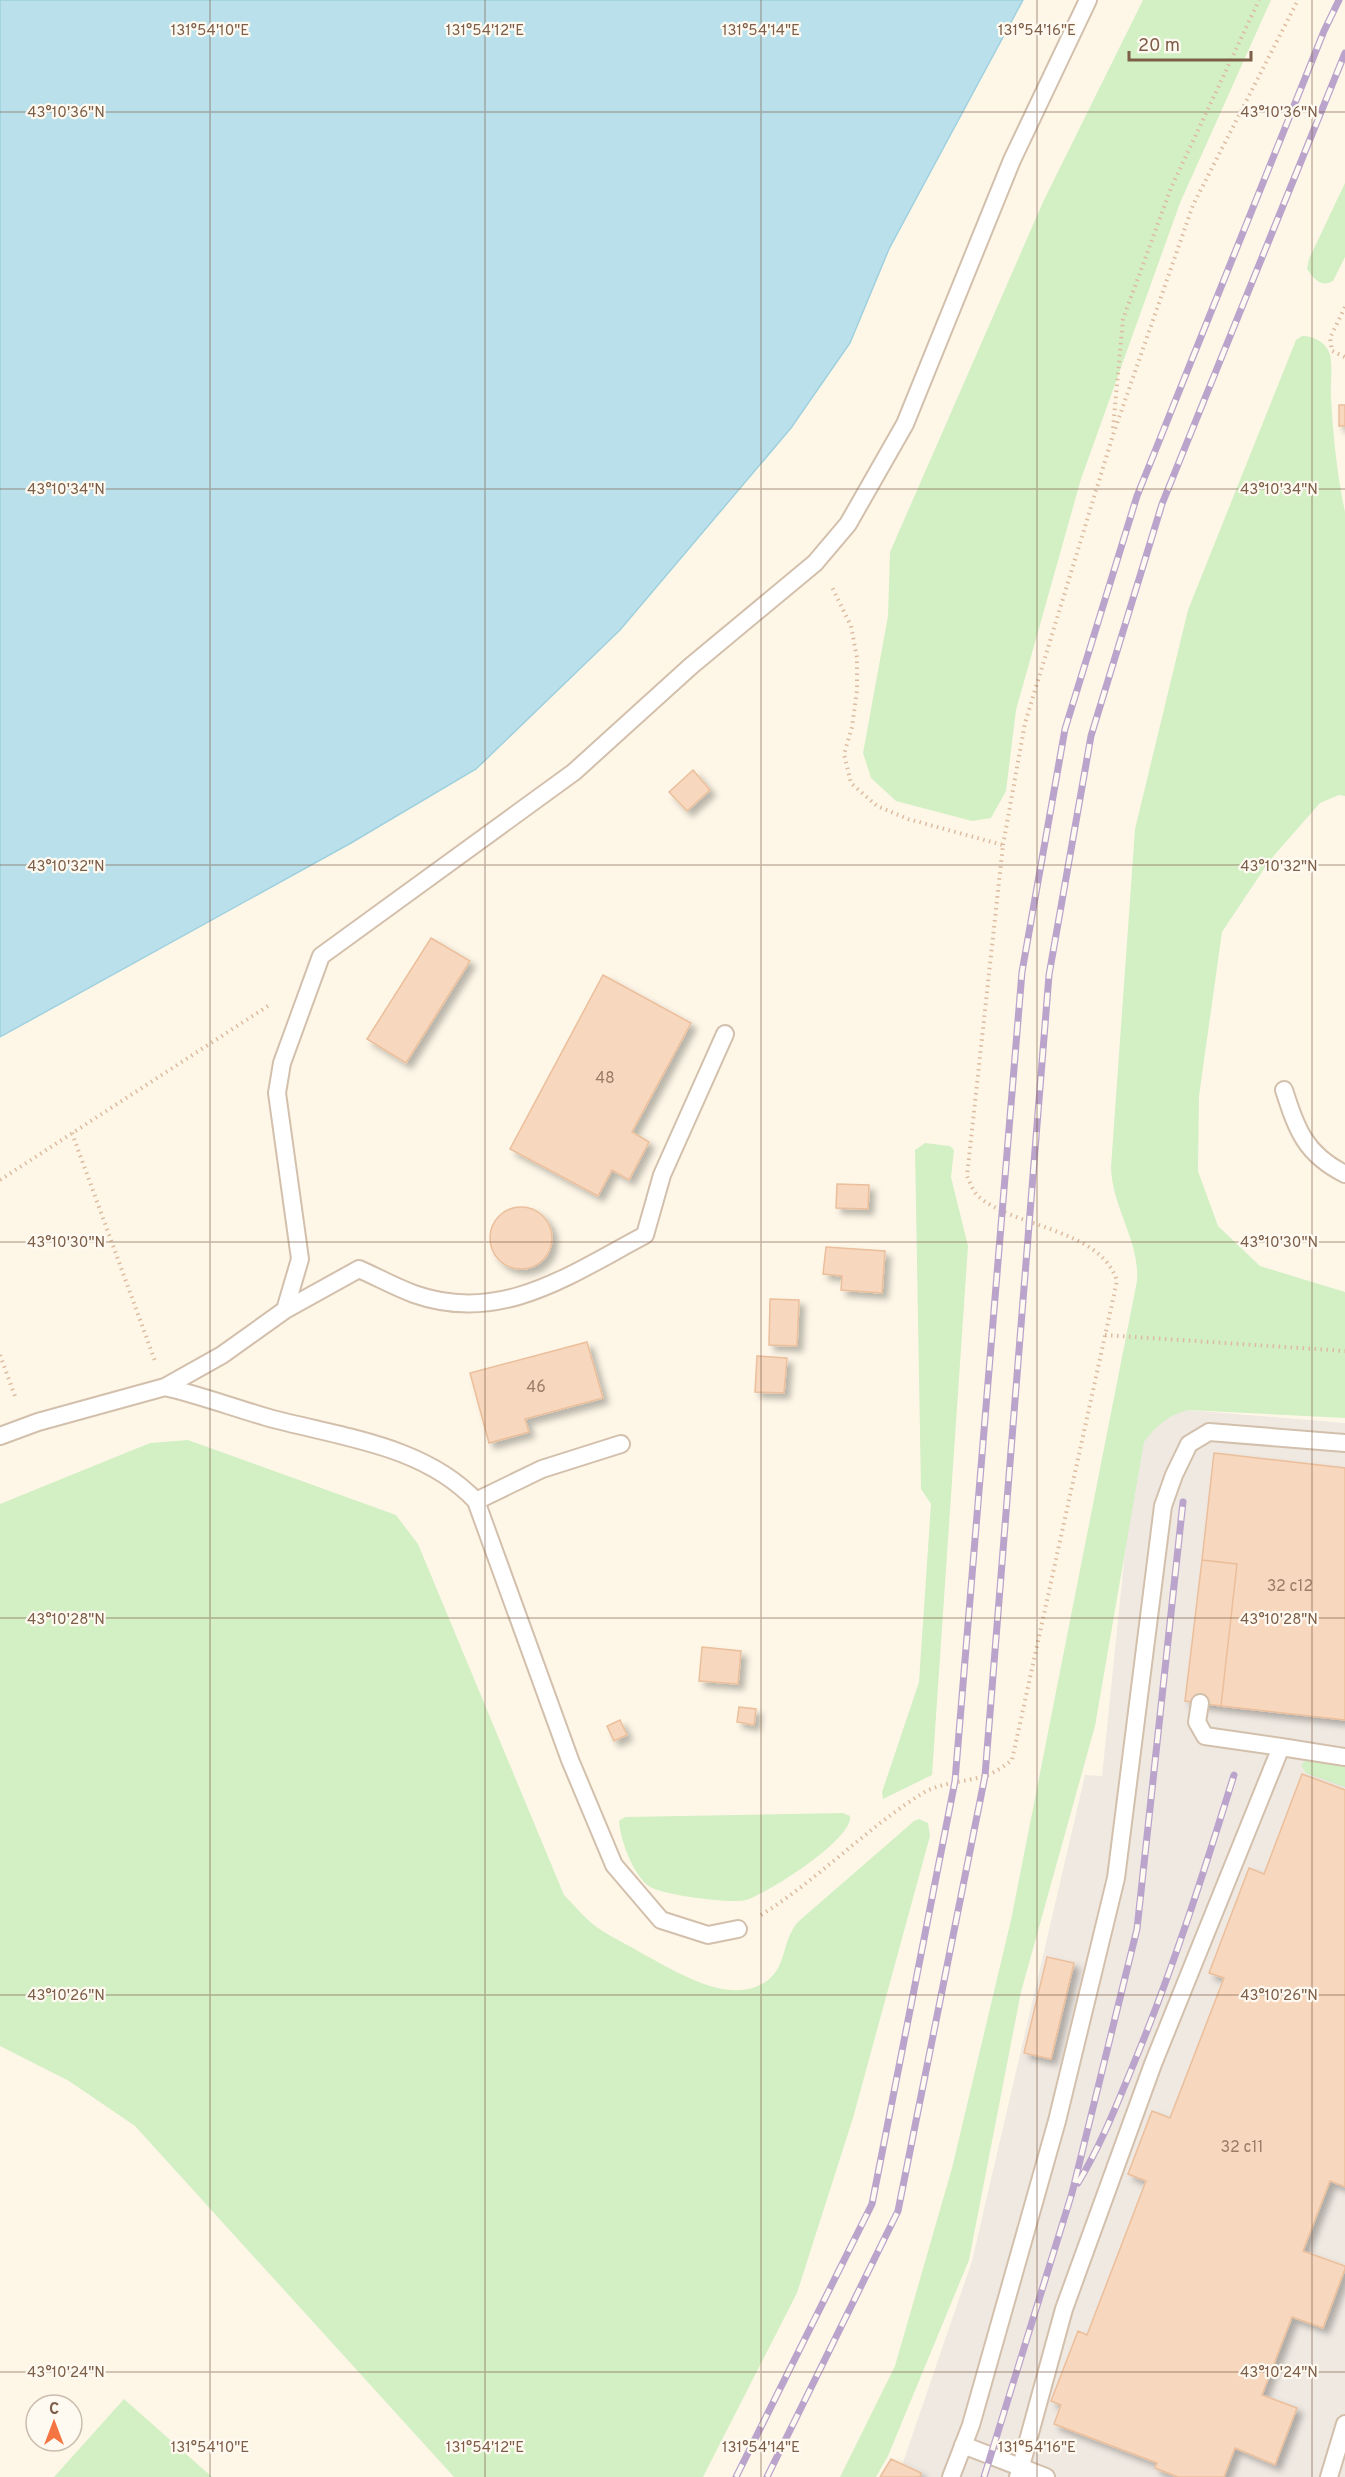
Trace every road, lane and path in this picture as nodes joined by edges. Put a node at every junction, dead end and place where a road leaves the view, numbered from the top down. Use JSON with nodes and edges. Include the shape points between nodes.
{"nodes":[{"id":1,"x":1089,"y":0,"type":"edge"},
{"id":2,"x":1259,"y":0,"type":"edge"},
{"id":3,"x":1298,"y":0,"type":"edge"},
{"id":4,"x":1345,"y":307,"type":"edge"},
{"id":5,"x":1345,"y":357,"type":"edge"},
{"id":6,"x":1113,"y":435,"type":"junction"},
{"id":7,"x":815,"y":563,"type":"junction"},
{"id":8,"x":1003,"y":845,"type":"junction"},
{"id":9,"x":312,"y":978,"type":"junction"},
{"id":10,"x":725,"y":1034,"type":"dead end"},
{"id":11,"x":1284,"y":1090,"type":"dead end"},
{"id":12,"x":72,"y":1133,"type":"junction"},
{"id":13,"x":1345,"y":1174,"type":"edge"},
{"id":14,"x":0,"y":1180,"type":"edge"},
{"id":15,"x":285,"y":1310,"type":"junction"},
{"id":16,"x":1105,"y":1335,"type":"junction"},
{"id":17,"x":1345,"y":1351,"type":"edge"},
{"id":18,"x":0,"y":1355,"type":"edge"},
{"id":19,"x":165,"y":1387,"type":"junction"},
{"id":20,"x":25,"y":1427,"type":"junction"},
{"id":21,"x":0,"y":1436,"type":"edge"},
{"id":22,"x":1345,"y":1443,"type":"edge"},
{"id":23,"x":621,"y":1444,"type":"dead end"},
{"id":24,"x":476,"y":1501,"type":"junction"},
{"id":25,"x":1200,"y":1704,"type":"dead end"},
{"id":26,"x":1281,"y":1747,"type":"junction"},
{"id":27,"x":1345,"y":1757,"type":"edge"},
{"id":28,"x":738,"y":1929,"type":"joint"},
{"id":29,"x":1345,"y":2424,"type":"edge"},
{"id":30,"x":963,"y":2445,"type":"junction"},
{"id":31,"x":1019,"y":2472,"type":"edge"},
{"id":32,"x":951,"y":2477,"type":"edge"},
{"id":33,"x":1046,"y":2477,"type":"edge"},
{"id":34,"x":1329,"y":2477,"type":"edge"}],
"edges":[{"from":1,"to":7,"type":"lane","via":[[1012,160],[905,424],[848,524]]},
{"from":2,"to":6,"type":"path","via":[[1171,188],[1123,319]]},
{"from":3,"to":6,"type":"path","via":[[1192,205]]},
{"from":4,"to":5,"type":"path","via":[[1329,338],[1332,351]]},
{"from":6,"to":8,"type":"path","via":[[1025,723]]},
{"from":7,"to":8,"type":"path","via":[[835,591],[851,626],[857,658],[853,718],[844,754],[851,783],[877,806],[897,815]]},
{"from":7,"to":9,"type":"lane","via":[[691,666],[574,772],[321,956]]},
{"from":8,"to":16,"type":"path","via":[[967,1176],[976,1194],[993,1207],[1089,1247],[1113,1267],[1117,1281]]},
{"from":9,"to":12,"type":"path"},
{"from":9,"to":15,"type":"lane","via":[[282,1063],[277,1093],[300,1260]]},
{"from":10,"to":15,"type":"lane","via":[[662,1175],[645,1235],[539,1291],[491,1303],[452,1303],[414,1294],[359,1269]]},
{"from":11,"to":13,"type":"lane","via":[[1298,1132],[1314,1154]]},
{"from":12,"to":14,"type":"path"},
{"from":12,"to":19,"type":"path"},
{"from":15,"to":19,"type":"lane","via":[[222,1355]]},
{"from":16,"to":17,"type":"path"},
{"from":16,"to":28,"type":"path","via":[[1012,1760],[985,1776],[925,1792],[864,1834],[797,1893]]},
{"from":18,"to":20,"type":"path"},
{"from":19,"to":20,"type":"lane"},
{"from":19,"to":24,"type":"lane","via":[[356,1438],[426,1464],[460,1483]]},
{"from":20,"to":21,"type":"lane"},
{"from":22,"to":30,"type":"lane","via":[[1209,1432],[1189,1444],[1174,1475],[1163,1506],[1116,1878],[1057,2121]]},
{"from":23,"to":24,"type":"lane","via":[[542,1469]]},
{"from":24,"to":28,"type":"lane","via":[[570,1760],[614,1866],[661,1920],[708,1935]]},
{"from":25,"to":26,"type":"lane","via":[[1197,1722],[1205,1736]]},
{"from":26,"to":27,"type":"lane"},
{"from":26,"to":31,"type":"lane","via":[[1153,2064],[1064,2309]]},
{"from":29,"to":34,"type":"lane"},
{"from":30,"to":31,"type":"lane"},
{"from":30,"to":32,"type":"lane"},
{"from":31,"to":33,"type":"lane"}]}
